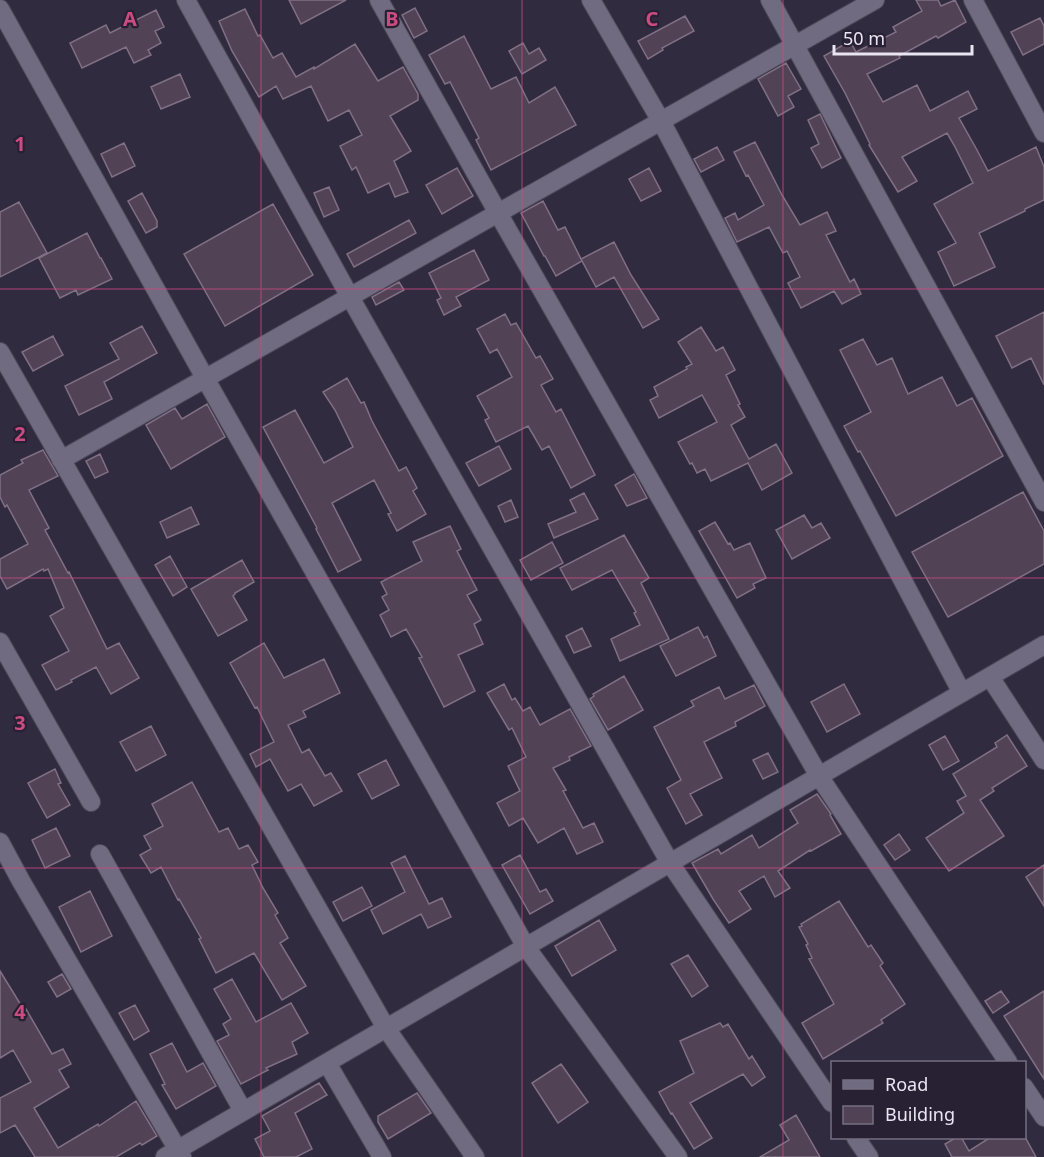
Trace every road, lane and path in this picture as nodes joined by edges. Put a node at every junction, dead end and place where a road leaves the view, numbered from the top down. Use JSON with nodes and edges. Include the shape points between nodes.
{"nodes":[{"id":1,"x":186,"y":0,"type":"edge"},
{"id":2,"x":379,"y":0,"type":"edge"},
{"id":3,"x":591,"y":0,"type":"edge"},
{"id":4,"x":770,"y":0,"type":"edge"},
{"id":5,"x":875,"y":0,"type":"edge"},
{"id":6,"x":973,"y":0,"type":"edge"},
{"id":7,"x":0,"y":9,"type":"edge"},
{"id":8,"x":795,"y":45,"type":"junction"},
{"id":9,"x":661,"y":121,"type":"junction"},
{"id":10,"x":1044,"y":133,"type":"edge"},
{"id":11,"x":498,"y":213,"type":"junction"},
{"id":12,"x":350,"y":297,"type":"junction"},
{"id":13,"x":0,"y":352,"type":"edge"},
{"id":14,"x":206,"y":378,"type":"junction"},
{"id":15,"x":8,"y":385,"type":"edge"},
{"id":16,"x":61,"y":460,"type":"junction"},
{"id":17,"x":1044,"y":502,"type":"edge"},
{"id":18,"x":0,"y":642,"type":"edge"},
{"id":19,"x":1044,"y":645,"type":"edge"},
{"id":20,"x":990,"y":677,"type":"junction"},
{"id":21,"x":962,"y":693,"type":"junction"},
{"id":22,"x":1044,"y":760,"type":"edge"},
{"id":23,"x":819,"y":776,"type":"junction"},
{"id":24,"x":91,"y":802,"type":"dead end"},
{"id":25,"x":0,"y":842,"type":"edge"},
{"id":26,"x":100,"y":854,"type":"dead end"},
{"id":27,"x":670,"y":863,"type":"junction"},
{"id":28,"x":526,"y":946,"type":"junction"},
{"id":29,"x":386,"y":1028,"type":"junction"},
{"id":30,"x":1007,"y":1061,"type":"edge"},
{"id":31,"x":327,"y":1063,"type":"junction"},
{"id":32,"x":1026,"y":1090,"type":"edge"},
{"id":33,"x":831,"y":1102,"type":"edge"},
{"id":34,"x":243,"y":1112,"type":"junction"},
{"id":35,"x":1044,"y":1117,"type":"edge"},
{"id":36,"x":857,"y":1139,"type":"edge"},
{"id":37,"x":175,"y":1155,"type":"edge"},
{"id":38,"x":382,"y":1157,"type":"edge"},
{"id":39,"x":475,"y":1157,"type":"edge"},
{"id":40,"x":678,"y":1157,"type":"edge"},
{"id":41,"x":869,"y":1157,"type":"edge"}],
"edges":[{"from":1,"to":12,"type":"street"},
{"from":2,"to":11,"type":"street"},
{"from":3,"to":9,"type":"street"},
{"from":4,"to":8,"type":"street"},
{"from":5,"to":8,"type":"street"},
{"from":6,"to":10,"type":"street"},
{"from":7,"to":14,"type":"street"},
{"from":8,"to":9,"type":"street"},
{"from":8,"to":17,"type":"street"},
{"from":9,"to":11,"type":"street"},
{"from":9,"to":21,"type":"street"},
{"from":11,"to":12,"type":"street"},
{"from":11,"to":23,"type":"street"},
{"from":12,"to":14,"type":"street"},
{"from":12,"to":27,"type":"street"},
{"from":13,"to":15,"type":"street"},
{"from":14,"to":16,"type":"street"},
{"from":14,"to":28,"type":"street"},
{"from":15,"to":16,"type":"street"},
{"from":16,"to":29,"type":"street"},
{"from":18,"to":24,"type":"street"},
{"from":19,"to":20,"type":"street"},
{"from":20,"to":21,"type":"street"},
{"from":20,"to":22,"type":"street"},
{"from":21,"to":23,"type":"street"},
{"from":23,"to":27,"type":"street"},
{"from":23,"to":30,"type":"street"},
{"from":25,"to":37,"type":"street"},
{"from":26,"to":34,"type":"street"},
{"from":27,"to":28,"type":"street"},
{"from":27,"to":33,"type":"street"},
{"from":28,"to":29,"type":"street"},
{"from":28,"to":40,"type":"street"},
{"from":29,"to":31,"type":"street"},
{"from":29,"to":39,"type":"street"},
{"from":31,"to":34,"type":"street"},
{"from":31,"to":38,"type":"street"},
{"from":32,"to":35,"type":"street"},
{"from":34,"to":37,"type":"street"},
{"from":36,"to":41,"type":"street"}]}
